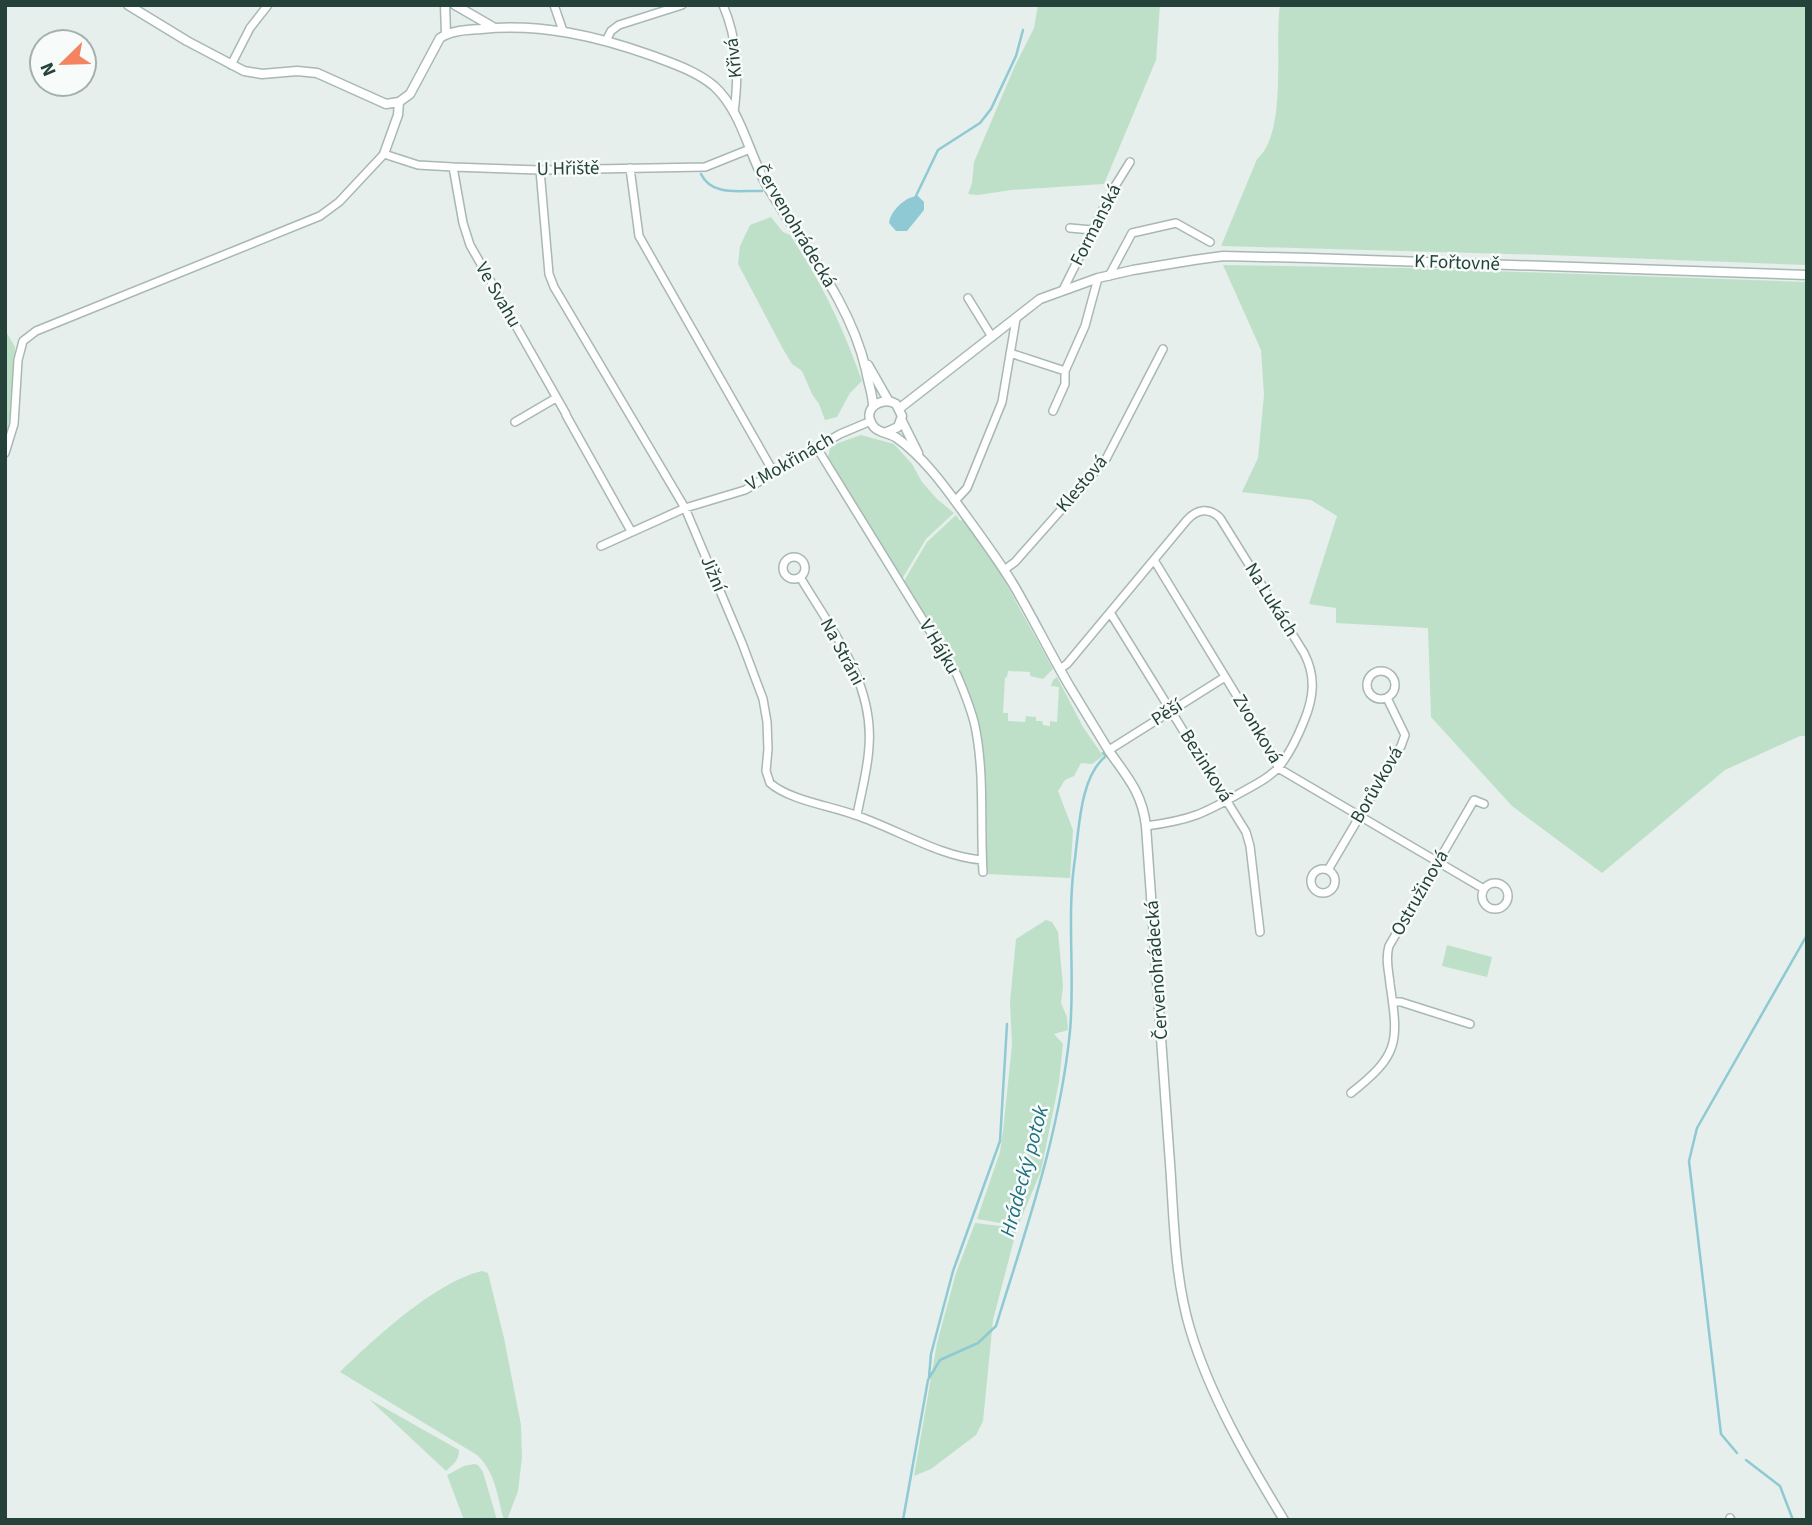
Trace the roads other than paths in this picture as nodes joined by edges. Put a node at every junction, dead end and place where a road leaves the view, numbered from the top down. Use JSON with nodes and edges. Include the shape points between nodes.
{"nodes":[{"id":1,"x":128,"y":5,"type":"edge"},
{"id":2,"x":268,"y":5,"type":"edge"},
{"id":3,"x":445,"y":5,"type":"edge"},
{"id":4,"x":455,"y":5,"type":"edge"},
{"id":5,"x":554,"y":5,"type":"edge"},
{"id":6,"x":682,"y":5,"type":"edge"},
{"id":7,"x":723,"y":5,"type":"edge"},
{"id":8,"x":493,"y":27,"type":"junction"},
{"id":9,"x":563,"y":31,"type":"junction"},
{"id":10,"x":446,"y":34,"type":"junction"},
{"id":11,"x":606,"y":41,"type":"junction"},
{"id":12,"x":231,"y":65,"type":"junction"},
{"id":13,"x":399,"y":102,"type":"junction"},
{"id":14,"x":734,"y":112,"type":"junction"},
{"id":15,"x":750,"y":149,"type":"junction"},
{"id":16,"x":384,"y":153,"type":"junction"},
{"id":17,"x":1130,"y":162,"type":"dead end"},
{"id":18,"x":453,"y":167,"type":"junction"},
{"id":19,"x":630,"y":168,"type":"junction"},
{"id":20,"x":540,"y":170,"type":"junction"},
{"id":21,"x":1070,"y":228,"type":"dead end"},
{"id":22,"x":1092,"y":230,"type":"junction"},
{"id":23,"x":1210,"y":243,"type":"dead end"},
{"id":24,"x":1807,"y":275,"type":"edge"},
{"id":25,"x":1109,"y":276,"type":"junction"},
{"id":26,"x":1098,"y":278,"type":"junction"},
{"id":27,"x":1063,"y":290,"type":"junction"},
{"id":28,"x":968,"y":298,"type":"dead end"},
{"id":29,"x":1016,"y":319,"type":"junction"},
{"id":30,"x":992,"y":337,"type":"junction"},
{"id":31,"x":1163,"y":349,"type":"dead end"},
{"id":32,"x":1010,"y":353,"type":"junction"},
{"id":33,"x":864,"y":360,"type":"junction"},
{"id":34,"x":1065,"y":371,"type":"junction"},
{"id":35,"x":556,"y":398,"type":"junction"},
{"id":36,"x":888,"y":400,"type":"junction"},
{"id":37,"x":873,"y":406,"type":"junction"},
{"id":38,"x":900,"y":408,"type":"junction"},
{"id":39,"x":1053,"y":411,"type":"dead end"},
{"id":40,"x":902,"y":420,"type":"junction"},
{"id":41,"x":871,"y":421,"type":"junction"},
{"id":42,"x":515,"y":422,"type":"dead end"},
{"id":43,"x":887,"y":432,"type":"junction"},
{"id":44,"x":817,"y":448,"type":"junction"},
{"id":45,"x":5,"y":453,"type":"edge"},
{"id":46,"x":923,"y":461,"type":"junction"},
{"id":47,"x":774,"y":473,"type":"junction"},
{"id":48,"x":955,"y":501,"type":"junction"},
{"id":49,"x":685,"y":508,"type":"junction"},
{"id":50,"x":631,"y":531,"type":"junction"},
{"id":51,"x":601,"y":545,"type":"dead end"},
{"id":52,"x":1154,"y":560,"type":"junction"},
{"id":53,"x":1004,"y":570,"type":"junction"},
{"id":54,"x":800,"y":577,"type":"dead end"},
{"id":55,"x":1111,"y":614,"type":"junction"},
{"id":56,"x":1060,"y":669,"type":"junction"},
{"id":57,"x":1226,"y":677,"type":"junction"},
{"id":58,"x":1387,"y":698,"type":"dead end"},
{"id":59,"x":1171,"y":709,"type":"junction"},
{"id":60,"x":1109,"y":750,"type":"junction"},
{"id":61,"x":1278,"y":768,"type":"junction"},
{"id":62,"x":1227,"y":800,"type":"junction"},
{"id":63,"x":1484,"y":804,"type":"dead end"},
{"id":64,"x":857,"y":815,"type":"junction"},
{"id":65,"x":1360,"y":817,"type":"junction"},
{"id":66,"x":1146,"y":826,"type":"junction"},
{"id":67,"x":982,"y":860,"type":"junction"},
{"id":68,"x":1437,"y":863,"type":"junction"},
{"id":69,"x":1328,"y":870,"type":"dead end"},
{"id":70,"x":983,"y":872,"type":"dead end"},
{"id":71,"x":1484,"y":889,"type":"dead end"},
{"id":72,"x":1259,"y":932,"type":"dead end"},
{"id":73,"x":1393,"y":1002,"type":"junction"},
{"id":74,"x":1470,"y":1024,"type":"dead end"},
{"id":75,"x":1351,"y":1093,"type":"dead end"},
{"id":76,"x":1284,"y":1520,"type":"edge"}],
"edges":[{"from":1,"to":12,"type":"street"},
{"from":2,"to":12,"type":"street"},
{"from":3,"to":10,"type":"street"},
{"from":4,"to":8,"type":"street"},
{"from":5,"to":9,"type":"street"},
{"from":6,"to":11,"type":"street","via":[[619,24]]},
{"from":7,"to":14,"type":"street","name":"Křivá","via":[[737,62]]},
{"from":8,"to":9,"type":"street","name":"Červenohrádecká"},
{"from":8,"to":10,"type":"street","name":"Červenohrádecká"},
{"from":9,"to":11,"type":"street","name":"Červenohrádecká"},
{"from":10,"to":13,"type":"street","via":[[436,42],[410,94]]},
{"from":11,"to":14,"type":"street","name":"Červenohrádecká","via":[[691,70],[716,89]]},
{"from":12,"to":13,"type":"street","via":[[262,74],[317,72],[381,103]]},
{"from":13,"to":16,"type":"street"},
{"from":14,"to":15,"type":"street","name":"Červenohrádecká"},
{"from":15,"to":19,"type":"street","name":"U Hřiště","via":[[705,167]]},
{"from":15,"to":33,"type":"street","name":"Červenohrádecká","via":[[765,183],[829,282]]},
{"from":16,"to":18,"type":"street","name":"U Hřiště","via":[[418,164]]},
{"from":16,"to":45,"type":"street","via":[[320,216],[36,331],[23,341],[14,424]]},
{"from":17,"to":22,"type":"street","name":"Formanská"},
{"from":18,"to":20,"type":"street","name":"U Hřiště"},
{"from":18,"to":35,"type":"street","name":"Ve Svahu","via":[[470,245]]},
{"from":19,"to":20,"type":"street","name":"U Hřiště"},
{"from":19,"to":47,"type":"street","via":[[639,236]]},
{"from":20,"to":49,"type":"street","name":"Jižní","via":[[554,287]]},
{"from":21,"to":22,"type":"street"},
{"from":22,"to":27,"type":"street","name":"Formanská"},
{"from":23,"to":25,"type":"street","via":[[1176,223],[1132,233]]},
{"from":24,"to":25,"type":"street","name":"K Fořtovně","via":[[1223,256]]},
{"from":25,"to":26,"type":"street","name":"K Fořtovně"},
{"from":26,"to":27,"type":"street","name":"K Fořtovně"},
{"from":26,"to":34,"type":"street","via":[[1085,326]]},
{"from":27,"to":29,"type":"street","name":"K Fořtovně","via":[[1040,299]]},
{"from":28,"to":30,"type":"street"},
{"from":29,"to":30,"type":"street","name":"K Fořtovně"},
{"from":29,"to":32,"type":"street"},
{"from":30,"to":38,"type":"street","name":"K Fořtovně"},
{"from":31,"to":53,"type":"street","name":"Klestová","via":[[1106,459]]},
{"from":32,"to":34,"type":"street"},
{"from":32,"to":48,"type":"street","via":[[1002,402],[967,488]]},
{"from":33,"to":36,"type":"street","name":"Červenohrádecká"},
{"from":33,"to":37,"type":"street","name":"Červenohrádecká"},
{"from":34,"to":39,"type":"street","via":[[1065,384]]},
{"from":35,"to":42,"type":"street"},
{"from":35,"to":50,"type":"street","name":"Ve Svahu"},
{"from":36,"to":37,"type":"street"},
{"from":36,"to":38,"type":"street"},
{"from":37,"to":41,"type":"street"},
{"from":38,"to":40,"type":"street"},
{"from":40,"to":43,"type":"street"},
{"from":40,"to":46,"type":"street","name":"Červenohrádecká"},
{"from":41,"to":43,"type":"street","via":[[877,430]]},
{"from":41,"to":44,"type":"street","name":"V Mokřinách"},
{"from":43,"to":46,"type":"street","name":"Červenohrádecká"},
{"from":44,"to":47,"type":"street","name":"V Mokřinách"},
{"from":44,"to":67,"type":"street","name":"V Hájku","via":[[957,675],[969,703],[982,797]]},
{"from":46,"to":48,"type":"street","name":"Červenohrádecká"},
{"from":47,"to":49,"type":"street","name":"V Mokřinách","via":[[745,490]]},
{"from":48,"to":53,"type":"street","name":"Červenohrádecká"},
{"from":49,"to":50,"type":"street","name":"V Mokřinách"},
{"from":49,"to":64,"type":"street","name":"Jižní","via":[[763,699],[767,779],[791,794]]},
{"from":50,"to":51,"type":"street","name":"V Mokřinách"},
{"from":52,"to":55,"type":"street","name":"Na Lukách"},
{"from":52,"to":57,"type":"street","name":"Zvonková"},
{"from":52,"to":61,"type":"street","name":"Na Lukách","via":[[1193,514],[1201,510],[1215,513],[1304,653],[1313,690],[1302,726]]},
{"from":53,"to":56,"type":"street","name":"Červenohrádecká"},
{"from":54,"to":64,"type":"street","name":"Na Stráni","via":[[846,654],[864,695],[869,748]]},
{"from":55,"to":56,"type":"street","name":"Na Lukách"},
{"from":55,"to":59,"type":"street","name":"Bezinková"},
{"from":56,"to":60,"type":"street","name":"Červenohrádecká"},
{"from":57,"to":59,"type":"street","name":"Pěší"},
{"from":57,"to":61,"type":"street","name":"Zvonková"},
{"from":58,"to":65,"type":"street","name":"Borůvková","via":[[1405,735]]},
{"from":59,"to":60,"type":"street","name":"Pěší"},
{"from":59,"to":62,"type":"street","name":"Bezinková"},
{"from":60,"to":66,"type":"street","name":"Červenohrádecká","via":[[1139,793]]},
{"from":61,"to":62,"type":"street","name":"Na Lukách"},
{"from":61,"to":65,"type":"street","name":"Zvonková"},
{"from":62,"to":66,"type":"street","name":"Na Lukách","via":[[1197,817]]},
{"from":62,"to":72,"type":"street","name":"Bezinková","via":[[1248,838]]},
{"from":63,"to":68,"type":"street","name":"Ostružinová","via":[[1474,800]]},
{"from":64,"to":67,"type":"street","name":"Jižní","via":[[953,854]]},
{"from":65,"to":68,"type":"street","name":"Zvonková"},
{"from":65,"to":69,"type":"street","name":"Borůvková"},
{"from":66,"to":76,"type":"street","name":"Červenohrádecká","via":[[1183,1298],[1195,1345],[1223,1408]]},
{"from":67,"to":70,"type":"street","name":"V Hájku"},
{"from":68,"to":71,"type":"street","name":"Zvonková"},
{"from":68,"to":73,"type":"street","name":"Ostružinová","via":[[1388,951]]},
{"from":73,"to":74,"type":"street"},
{"from":73,"to":75,"type":"street","name":"Ostružinová","via":[[1392,1050],[1377,1072]]}]}
